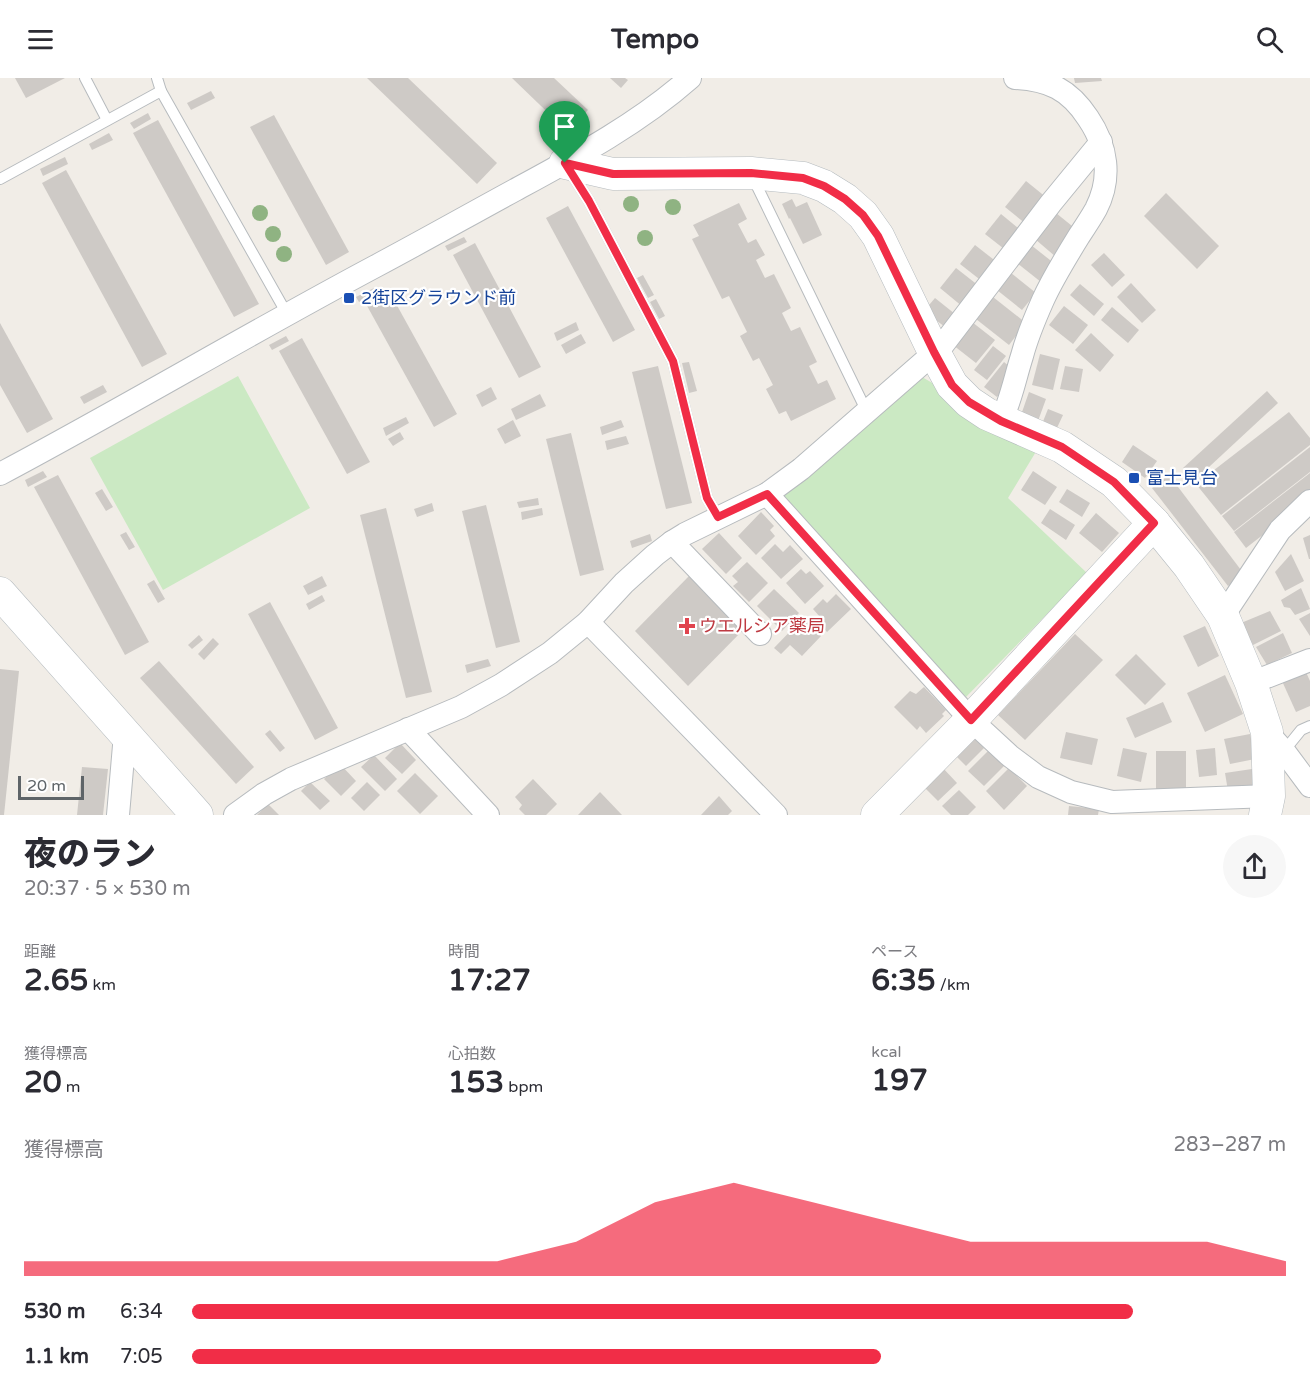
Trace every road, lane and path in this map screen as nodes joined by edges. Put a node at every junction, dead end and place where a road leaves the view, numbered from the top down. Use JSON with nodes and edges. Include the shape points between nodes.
{"nodes":[{"id":1,"x":85,"y":78,"type":"edge"},
{"id":2,"x":157,"y":78,"type":"edge"},
{"id":3,"x":690,"y":78,"type":"edge"},
{"id":4,"x":1016,"y":78,"type":"edge"},
{"id":5,"x":1047,"y":80,"type":"edge"},
{"id":6,"x":161,"y":91,"type":"junction"},
{"id":7,"x":107,"y":120,"type":"junction"},
{"id":8,"x":1101,"y":142,"type":"junction"},
{"id":9,"x":565,"y":163,"type":"junction"},
{"id":10,"x":751,"y":173,"type":"junction"},
{"id":11,"x":0,"y":179,"type":"edge"},
{"id":12,"x":287,"y":314,"type":"junction"},
{"id":13,"x":934,"y":352,"type":"junction"},
{"id":14,"x":867,"y":412,"type":"junction"},
{"id":15,"x":1001,"y":421,"type":"junction"},
{"id":16,"x":0,"y":474,"type":"edge"},
{"id":17,"x":767,"y":494,"type":"junction"},
{"id":18,"x":1310,"y":501,"type":"edge"},
{"id":19,"x":718,"y":517,"type":"junction"},
{"id":20,"x":1154,"y":523,"type":"junction"},
{"id":21,"x":672,"y":542,"type":"junction"},
{"id":22,"x":0,"y":593,"type":"edge"},
{"id":23,"x":1223,"y":616,"type":"junction"},
{"id":24,"x":588,"y":622,"type":"junction"},
{"id":25,"x":760,"y":634,"type":"dead end"},
{"id":26,"x":1310,"y":660,"type":"edge"},
{"id":27,"x":1251,"y":683,"type":"junction"},
{"id":28,"x":971,"y":720,"type":"junction"},
{"id":29,"x":1310,"y":726,"type":"edge"},
{"id":30,"x":408,"y":729,"type":"junction"},
{"id":31,"x":125,"y":734,"type":"junction"},
{"id":32,"x":1276,"y":742,"type":"junction"},
{"id":33,"x":1310,"y":786,"type":"edge"},
{"id":34,"x":1267,"y":806,"type":"edge"},
{"id":35,"x":118,"y":815,"type":"edge"},
{"id":36,"x":197,"y":815,"type":"edge"},
{"id":37,"x":235,"y":815,"type":"edge"},
{"id":38,"x":488,"y":815,"type":"edge"},
{"id":39,"x":776,"y":815,"type":"edge"},
{"id":40,"x":877,"y":815,"type":"edge"}],
"edges":[{"from":1,"to":7,"type":"lane"},
{"from":2,"to":6,"type":"lane"},
{"from":3,"to":9,"type":"street","via":[[627,126]]},
{"from":4,"to":5,"type":"street"},
{"from":5,"to":8,"type":"street","via":[[1074,99]]},
{"from":6,"to":7,"type":"lane"},
{"from":6,"to":12,"type":"lane"},
{"from":7,"to":11,"type":"lane"},
{"from":8,"to":13,"type":"street"},
{"from":8,"to":15,"type":"street","via":[[1106,170],[1097,208],[1044,298]]},
{"from":9,"to":10,"type":"street","via":[[613,174]]},
{"from":9,"to":12,"type":"street"},
{"from":9,"to":19,"type":"lane","via":[[673,361],[707,498]]},
{"from":10,"to":13,"type":"street","via":[[803,178],[824,186],[863,215],[878,236]]},
{"from":10,"to":14,"type":"lane"},
{"from":12,"to":16,"type":"street"},
{"from":13,"to":14,"type":"street"},
{"from":13,"to":15,"type":"street","via":[[952,385],[969,402]]},
{"from":14,"to":17,"type":"street"},
{"from":15,"to":20,"type":"street","via":[[1062,447],[1114,482]]},
{"from":17,"to":19,"type":"street"},
{"from":17,"to":28,"type":"street"},
{"from":18,"to":23,"type":"street","via":[[1280,530]]},
{"from":19,"to":21,"type":"street"},
{"from":20,"to":23,"type":"street"},
{"from":20,"to":28,"type":"street"},
{"from":21,"to":24,"type":"street","via":[[624,583]]},
{"from":21,"to":25,"type":"street"},
{"from":22,"to":31,"type":"street"},
{"from":23,"to":27,"type":"street"},
{"from":24,"to":30,"type":"street","via":[[501,685],[462,707]]},
{"from":24,"to":39,"type":"street"},
{"from":26,"to":27,"type":"street"},
{"from":27,"to":32,"type":"street"},
{"from":28,"to":34,"type":"street","via":[[1038,777],[1071,792],[1112,802]]},
{"from":28,"to":40,"type":"street"},
{"from":29,"to":32,"type":"lane"},
{"from":30,"to":37,"type":"street","via":[[291,779]]},
{"from":30,"to":38,"type":"street"},
{"from":31,"to":35,"type":"street"},
{"from":31,"to":36,"type":"street"},
{"from":32,"to":33,"type":"street"},
{"from":32,"to":34,"type":"street"}]}
